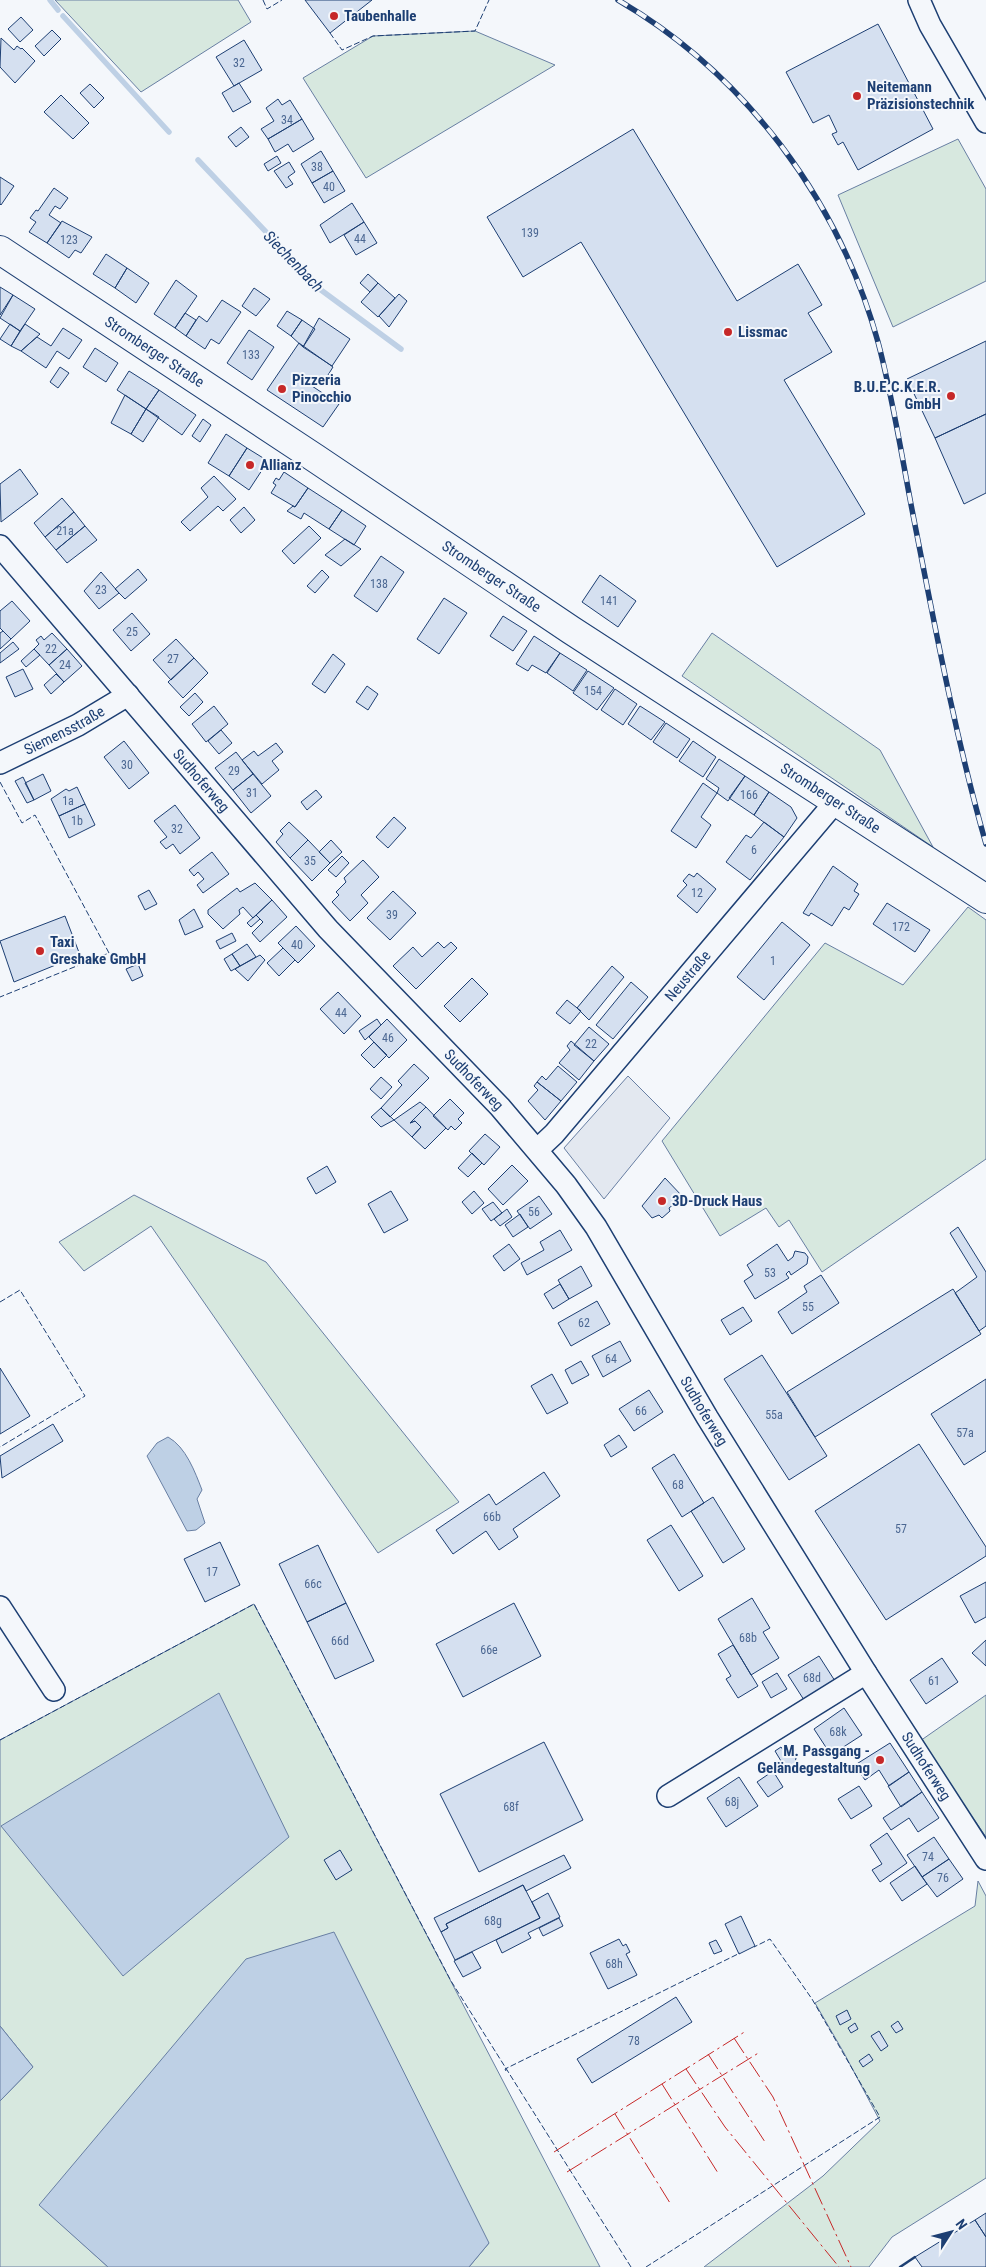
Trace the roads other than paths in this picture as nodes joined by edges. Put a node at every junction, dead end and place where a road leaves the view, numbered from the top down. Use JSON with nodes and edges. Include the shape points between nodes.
{"nodes":[{"id":1,"x":919,"y":0,"type":"edge"},
{"id":2,"x":986,"y":122,"type":"edge"},
{"id":3,"x":0,"y":250,"type":"edge"},
{"id":4,"x":0,"y":546,"type":"edge"},
{"id":5,"x":128,"y":695,"type":"junction"},
{"id":6,"x":0,"y":763,"type":"edge"},
{"id":7,"x":837,"y":800,"type":"junction"},
{"id":8,"x":986,"y":899,"type":"edge"},
{"id":9,"x":538,"y":1149,"type":"junction"},
{"id":10,"x":0,"y":1607,"type":"edge"},
{"id":11,"x":866,"y":1674,"type":"junction"},
{"id":12,"x":54,"y":1690,"type":"dead end"},
{"id":13,"x":668,"y":1796,"type":"dead end"},
{"id":14,"x":986,"y":1859,"type":"edge"}],
"edges":[{"from":1,"to":2,"type":"street"},
{"from":3,"to":7,"type":"main road","name":"Stromberger Straße","via":[[571,630]]},
{"from":4,"to":5,"type":"street","name":"Sudhoferweg"},
{"from":5,"to":6,"type":"street","name":"Siemensstraße","via":[[78,725]]},
{"from":5,"to":9,"type":"street","name":"Sudhoferweg","via":[[328,929]]},
{"from":7,"to":8,"type":"main road","name":"Stromberger Straße"},
{"from":7,"to":9,"type":"street","name":"Neustraße"},
{"from":9,"to":11,"type":"street","name":"Sudhoferweg","via":[[596,1227],[707,1417]]},
{"from":10,"to":12,"type":"street"},
{"from":11,"to":13,"type":"street"},
{"from":11,"to":14,"type":"street","name":"Sudhoferweg"}]}
